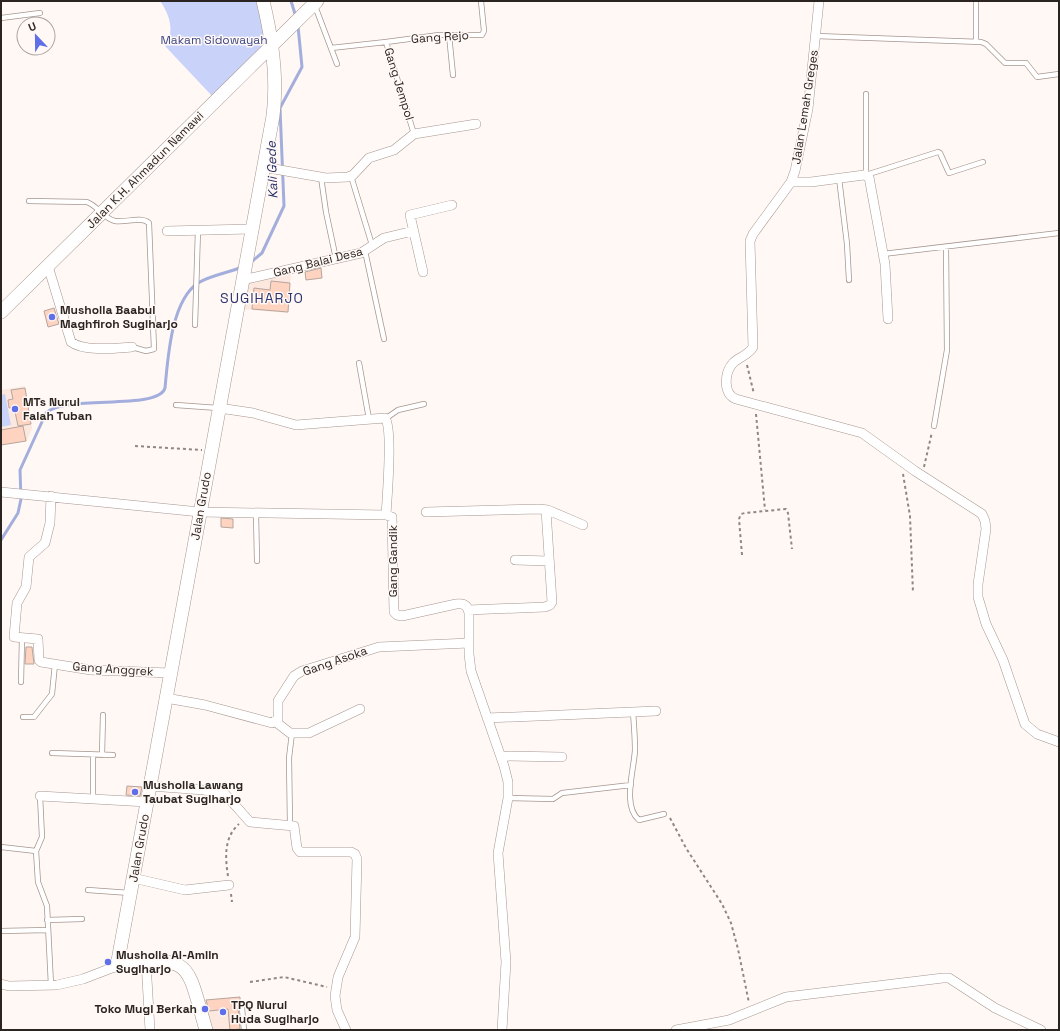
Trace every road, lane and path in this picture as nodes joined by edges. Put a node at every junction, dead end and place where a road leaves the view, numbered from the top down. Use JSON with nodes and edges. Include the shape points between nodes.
{"nodes":[{"id":1,"x":263,"y":1,"type":"edge"},
{"id":2,"x":481,"y":1,"type":"edge"},
{"id":3,"x":819,"y":1,"type":"edge"},
{"id":4,"x":976,"y":1,"type":"edge"},
{"id":5,"x":314,"y":4,"type":"edge"},
{"id":6,"x":40,"y":13,"type":"dead end"},
{"id":7,"x":1,"y":18,"type":"edge"},
{"id":8,"x":449,"y":35,"type":"junction"},
{"id":9,"x":816,"y":36,"type":"junction"},
{"id":10,"x":976,"y":41,"type":"junction"},
{"id":11,"x":386,"y":42,"type":"junction"},
{"id":12,"x":272,"y":44,"type":"junction"},
{"id":13,"x":331,"y":48,"type":"junction"},
{"id":14,"x":337,"y":64,"type":"dead end"},
{"id":15,"x":1059,"y":74,"type":"edge"},
{"id":16,"x":453,"y":75,"type":"dead end"},
{"id":17,"x":866,"y":94,"type":"dead end"},
{"id":18,"x":476,"y":124,"type":"dead end"},
{"id":19,"x":414,"y":134,"type":"junction"},
{"id":20,"x":983,"y":162,"type":"dead end"},
{"id":21,"x":263,"y":167,"type":"junction"},
{"id":22,"x":866,"y":175,"type":"junction"},
{"id":23,"x":350,"y":176,"type":"junction"},
{"id":24,"x":321,"y":177,"type":"junction"},
{"id":25,"x":839,"y":178,"type":"junction"},
{"id":26,"x":791,"y":182,"type":"junction"},
{"id":27,"x":29,"y":201,"type":"dead end"},
{"id":28,"x":452,"y":204,"type":"dead end"},
{"id":29,"x":102,"y":212,"type":"junction"},
{"id":30,"x":251,"y":229,"type":"junction"},
{"id":31,"x":198,"y":230,"type":"junction"},
{"id":32,"x":167,"y":231,"type":"dead end"},
{"id":33,"x":413,"y":231,"type":"junction"},
{"id":34,"x":1059,"y":233,"type":"edge"},
{"id":35,"x":946,"y":247,"type":"junction"},
{"id":36,"x":369,"y":249,"type":"junction"},
{"id":37,"x":883,"y":254,"type":"junction"},
{"id":38,"x":336,"y":259,"type":"junction"},
{"id":39,"x":48,"y":266,"type":"junction"},
{"id":40,"x":423,"y":272,"type":"dead end"},
{"id":41,"x":243,"y":276,"type":"junction"},
{"id":42,"x":849,"y":280,"type":"dead end"},
{"id":43,"x":1,"y":312,"type":"edge"},
{"id":44,"x":888,"y":319,"type":"dead end"},
{"id":45,"x":195,"y":325,"type":"dead end"},
{"id":46,"x":384,"y":339,"type":"dead end"},
{"id":47,"x":132,"y":347,"type":"joint"},
{"id":48,"x":744,"y":356,"type":"junction"},
{"id":49,"x":359,"y":363,"type":"dead end"},
{"id":50,"x":424,"y":404,"type":"dead end"},
{"id":51,"x":755,"y":404,"type":"junction"},
{"id":52,"x":176,"y":405,"type":"dead end"},
{"id":53,"x":219,"y":408,"type":"junction"},
{"id":54,"x":369,"y":419,"type":"junction"},
{"id":55,"x":386,"y":419,"type":"junction"},
{"id":56,"x":934,"y":426,"type":"joint"},
{"id":57,"x":135,"y":446,"type":"dead end"},
{"id":58,"x":211,"y":450,"type":"junction"},
{"id":59,"x":901,"y":460,"type":"junction"},
{"id":60,"x":922,"y":476,"type":"junction"},
{"id":61,"x":1,"y":492,"type":"edge"},
{"id":62,"x":51,"y":496,"type":"junction"},
{"id":63,"x":546,"y":510,"type":"junction"},
{"id":64,"x":765,"y":510,"type":"junction"},
{"id":65,"x":200,"y":512,"type":"junction"},
{"id":66,"x":426,"y":512,"type":"dead end"},
{"id":67,"x":256,"y":513,"type":"junction"},
{"id":68,"x":386,"y":515,"type":"junction"},
{"id":69,"x":583,"y":525,"type":"dead end"},
{"id":70,"x":792,"y":549,"type":"dead end"},
{"id":71,"x":742,"y":555,"type":"dead end"},
{"id":72,"x":515,"y":560,"type":"dead end"},
{"id":73,"x":549,"y":560,"type":"junction"},
{"id":74,"x":256,"y":561,"type":"dead end"},
{"id":75,"x":913,"y":593,"type":"dead end"},
{"id":76,"x":468,"y":610,"type":"junction"},
{"id":77,"x":22,"y":638,"type":"junction"},
{"id":78,"x":469,"y":643,"type":"junction"},
{"id":79,"x":55,"y":664,"type":"junction"},
{"id":80,"x":170,"y":673,"type":"junction"},
{"id":81,"x":21,"y":682,"type":"dead end"},
{"id":82,"x":166,"y":698,"type":"junction"},
{"id":83,"x":360,"y":709,"type":"dead end"},
{"id":84,"x":633,"y":712,"type":"junction"},
{"id":85,"x":656,"y":712,"type":"dead end"},
{"id":86,"x":103,"y":715,"type":"dead end"},
{"id":87,"x":23,"y":717,"type":"dead end"},
{"id":88,"x":487,"y":718,"type":"junction"},
{"id":89,"x":276,"y":722,"type":"junction"},
{"id":90,"x":292,"y":733,"type":"junction"},
{"id":91,"x":1059,"y":742,"type":"edge"},
{"id":92,"x":52,"y":753,"type":"dead end"},
{"id":93,"x":93,"y":755,"type":"junction"},
{"id":94,"x":102,"y":755,"type":"junction"},
{"id":95,"x":113,"y":755,"type":"dead end"},
{"id":96,"x":501,"y":756,"type":"junction"},
{"id":97,"x":562,"y":757,"type":"dead end"},
{"id":98,"x":150,"y":786,"type":"junction"},
{"id":99,"x":631,"y":786,"type":"junction"},
{"id":100,"x":40,"y":796,"type":"joint"},
{"id":101,"x":93,"y":798,"type":"junction"},
{"id":102,"x":508,"y":798,"type":"junction"},
{"id":103,"x":147,"y":802,"type":"junction"},
{"id":104,"x":664,"y":814,"type":"joint"},
{"id":105,"x":246,"y":818,"type":"junction"},
{"id":106,"x":290,"y":824,"type":"junction"},
{"id":107,"x":1,"y":847,"type":"edge"},
{"id":108,"x":36,"y":851,"type":"junction"},
{"id":109,"x":133,"y":878,"type":"junction"},
{"id":110,"x":229,"y":885,"type":"junction"},
{"id":111,"x":88,"y":890,"type":"dead end"},
{"id":112,"x":130,"y":893,"type":"junction"},
{"id":113,"x":232,"y":902,"type":"dead end"},
{"id":114,"x":82,"y":919,"type":"dead end"},
{"id":115,"x":47,"y":920,"type":"junction"},
{"id":116,"x":48,"y":930,"type":"junction"},
{"id":117,"x":1,"y":931,"type":"edge"},
{"id":118,"x":146,"y":962,"type":"junction"},
{"id":119,"x":117,"y":966,"type":"junction"},
{"id":120,"x":250,"y":982,"type":"dead end"},
{"id":121,"x":51,"y":985,"type":"junction"},
{"id":122,"x":2,"y":988,"type":"edge"},
{"id":123,"x":335,"y":989,"type":"junction"},
{"id":124,"x":242,"y":1008,"type":"dead end"},
{"id":125,"x":751,"y":1012,"type":"junction"},
{"id":126,"x":150,"y":1030,"type":"edge"},
{"id":127,"x":206,"y":1030,"type":"edge"},
{"id":128,"x":244,"y":1030,"type":"edge"},
{"id":129,"x":346,"y":1030,"type":"edge"},
{"id":130,"x":502,"y":1030,"type":"edge"},
{"id":131,"x":676,"y":1030,"type":"edge"},
{"id":132,"x":1041,"y":1030,"type":"edge"}],
"edges":[{"from":1,"to":12,"type":"street","name":"Jalan Grudo"},
{"from":2,"to":8,"type":"lane","name":"Gang Rejo","via":[[483,34]]},
{"from":3,"to":9,"type":"street","name":"Jalan Lemah Greges"},
{"from":4,"to":10,"type":"lane"},
{"from":5,"to":12,"type":"street","name":"Jalan K.H. Ahmadun Namawi"},
{"from":5,"to":13,"type":"lane"},
{"from":6,"to":7,"type":"lane"},
{"from":8,"to":11,"type":"lane","name":"Gang Rejo"},
{"from":8,"to":16,"type":"lane"},
{"from":9,"to":10,"type":"lane"},
{"from":9,"to":26,"type":"street","name":"Jalan Lemah Greges","via":[[808,109],[796,171]]},
{"from":10,"to":15,"type":"lane","via":[[984,42],[1005,64],[1026,63],[1037,77]]},
{"from":11,"to":13,"type":"lane","name":"Gang Jempol"},
{"from":11,"to":19,"type":"lane","name":"Gang Jempol"},
{"from":12,"to":21,"type":"street","name":"Jalan Grudo","via":[[274,102]]},
{"from":12,"to":29,"type":"street","name":"Jalan K.H. Ahmadun Namawi"},
{"from":13,"to":14,"type":"lane"},
{"from":17,"to":22,"type":"lane"},
{"from":18,"to":19,"type":"street"},
{"from":19,"to":23,"type":"street","via":[[394,150],[368,159]]},
{"from":20,"to":22,"type":"lane","via":[[950,173],[938,152]]},
{"from":21,"to":24,"type":"street"},
{"from":21,"to":30,"type":"street","name":"Jalan Grudo"},
{"from":22,"to":25,"type":"street","name":"Jalan Lemah Greges"},
{"from":22,"to":37,"type":"street","via":[[870,179]]},
{"from":23,"to":24,"type":"street"},
{"from":23,"to":36,"type":"lane"},
{"from":24,"to":38,"type":"lane"},
{"from":25,"to":26,"type":"street","name":"Jalan Lemah Greges"},
{"from":25,"to":42,"type":"lane"},
{"from":26,"to":48,"type":"street","via":[[750,241],[753,348]]},
{"from":27,"to":29,"type":"lane","via":[[84,202],[92,204]]},
{"from":28,"to":33,"type":"street","via":[[411,214]]},
{"from":29,"to":39,"type":"street","name":"Jalan K.H. Ahmadun Namawi"},
{"from":29,"to":47,"type":"lane","via":[[115,221],[143,221],[149,224],[154,349],[146,351]]},
{"from":30,"to":31,"type":"street"},
{"from":30,"to":41,"type":"street","name":"Jalan Grudo"},
{"from":31,"to":32,"type":"street"},
{"from":31,"to":45,"type":"lane"},
{"from":33,"to":36,"type":"street","name":"Gang Balai Desa","via":[[384,238]]},
{"from":33,"to":40,"type":"street"},
{"from":34,"to":35,"type":"lane"},
{"from":35,"to":37,"type":"lane"},
{"from":35,"to":56,"type":"lane","via":[[948,350]]},
{"from":36,"to":38,"type":"street","name":"Gang Balai Desa"},
{"from":36,"to":46,"type":"lane"},
{"from":37,"to":44,"type":"street"},
{"from":38,"to":41,"type":"street","name":"Gang Balai Desa"},
{"from":39,"to":43,"type":"street","name":"Jalan K.H. Ahmadun Namawi"},
{"from":39,"to":47,"type":"street","via":[[71,342],[78,346],[95,348]]},
{"from":41,"to":53,"type":"street","name":"Jalan Grudo"},
{"from":48,"to":51,"type":"path"},
{"from":48,"to":51,"type":"street","via":[[734,362],[729,369],[727,392],[733,398]]},
{"from":49,"to":54,"type":"lane"},
{"from":50,"to":55,"type":"lane","via":[[398,410]]},
{"from":51,"to":59,"type":"street","via":[[862,433]]},
{"from":51,"to":64,"type":"path"},
{"from":52,"to":53,"type":"lane"},
{"from":53,"to":54,"type":"street","via":[[253,413],[296,426]]},
{"from":53,"to":58,"type":"street","name":"Jalan Grudo"},
{"from":54,"to":55,"type":"street"},
{"from":55,"to":68,"type":"street"},
{"from":56,"to":60,"type":"path"},
{"from":57,"to":58,"type":"path"},
{"from":58,"to":65,"type":"street","name":"Jalan Grudo"},
{"from":59,"to":60,"type":"street"},
{"from":59,"to":75,"type":"path","via":[[910,516]]},
{"from":60,"to":91,"type":"street","via":[[975,508],[984,518],[986,529],[978,590],[986,624],[1003,660],[1026,724],[1037,734]]},
{"from":61,"to":62,"type":"street","name":"Gang Gandik"},
{"from":62,"to":65,"type":"street","name":"Gang Gandik"},
{"from":62,"to":77,"type":"street","via":[[46,543],[29,557],[26,587],[16,603],[14,636]]},
{"from":63,"to":66,"type":"street","via":[[514,508]]},
{"from":63,"to":69,"type":"street"},
{"from":63,"to":73,"type":"street"},
{"from":64,"to":70,"type":"path","via":[[782,508],[787,511]]},
{"from":64,"to":71,"type":"path","via":[[740,515]]},
{"from":65,"to":67,"type":"street","name":"Gang Gandik"},
{"from":65,"to":80,"type":"street","name":"Jalan Grudo"},
{"from":67,"to":68,"type":"street","name":"Gang Gandik"},
{"from":67,"to":74,"type":"lane"},
{"from":68,"to":76,"type":"street","name":"Gang Gandik","via":[[391,516],[393,522],[393,609],[396,614],[406,616],[460,603]]},
{"from":72,"to":73,"type":"street"},
{"from":73,"to":76,"type":"street","via":[[550,605]]},
{"from":76,"to":78,"type":"street"},
{"from":77,"to":79,"type":"street","name":"Gang Anggrek","via":[[38,639],[39,661]]},
{"from":77,"to":81,"type":"lane"},
{"from":78,"to":88,"type":"street","via":[[471,671]]},
{"from":78,"to":89,"type":"street","name":"Gang Asoka","via":[[379,647],[308,668],[294,676],[278,701]]},
{"from":79,"to":80,"type":"street","name":"Gang Anggrek","via":[[91,670]]},
{"from":79,"to":87,"type":"lane","via":[[51,697],[34,717]]},
{"from":80,"to":82,"type":"street","name":"Jalan Grudo"},
{"from":82,"to":89,"type":"street","via":[[205,705],[267,723]]},
{"from":82,"to":98,"type":"street","name":"Jalan Grudo"},
{"from":83,"to":90,"type":"street","via":[[313,732]]},
{"from":84,"to":85,"type":"street"},
{"from":84,"to":88,"type":"street"},
{"from":84,"to":99,"type":"lane","via":[[635,749]]},
{"from":86,"to":94,"type":"lane"},
{"from":88,"to":96,"type":"street"},
{"from":89,"to":90,"type":"street"},
{"from":90,"to":106,"type":"lane"},
{"from":92,"to":93,"type":"lane"},
{"from":93,"to":94,"type":"lane"},
{"from":93,"to":101,"type":"lane"},
{"from":94,"to":95,"type":"lane"},
{"from":96,"to":97,"type":"street"},
{"from":96,"to":102,"type":"street","via":[[508,782]]},
{"from":98,"to":103,"type":"street","name":"Jalan Grudo"},
{"from":98,"to":105,"type":"street","via":[[198,789],[225,794]]},
{"from":99,"to":102,"type":"lane","via":[[562,793],[554,799]]},
{"from":99,"to":104,"type":"lane","via":[[630,798],[638,820]]},
{"from":100,"to":101,"type":"street"},
{"from":100,"to":108,"type":"lane","via":[[42,836]]},
{"from":101,"to":103,"type":"street"},
{"from":102,"to":130,"type":"street","via":[[498,853],[506,962]]},
{"from":103,"to":109,"type":"street","name":"Jalan Grudo"},
{"from":104,"to":125,"type":"path","via":[[669,816],[728,916],[738,949]]},
{"from":105,"to":106,"type":"street","via":[[252,823]]},
{"from":105,"to":110,"type":"path","via":[[234,828],[228,843],[225,855]]},
{"from":106,"to":123,"type":"street","via":[[296,827],[299,852],[351,852],[356,856],[355,937]]},
{"from":107,"to":108,"type":"lane"},
{"from":108,"to":115,"type":"lane","via":[[38,883],[46,902]]},
{"from":109,"to":110,"type":"street","via":[[185,890]]},
{"from":109,"to":112,"type":"street","name":"Jalan Grudo"},
{"from":110,"to":113,"type":"path"},
{"from":111,"to":112,"type":"lane"},
{"from":112,"to":119,"type":"street","name":"Jalan Grudo"},
{"from":114,"to":115,"type":"lane"},
{"from":115,"to":116,"type":"lane"},
{"from":116,"to":117,"type":"lane"},
{"from":116,"to":121,"type":"lane"},
{"from":118,"to":119,"type":"street"},
{"from":118,"to":126,"type":"street"},
{"from":118,"to":127,"type":"street","via":[[172,962],[187,971]]},
{"from":119,"to":121,"type":"street","via":[[83,979]]},
{"from":120,"to":123,"type":"path","via":[[284,977]]},
{"from":121,"to":122,"type":"street"},
{"from":123,"to":129,"type":"street","via":[[336,1007]]},
{"from":124,"to":128,"type":"lane"},
{"from":125,"to":131,"type":"street","via":[[720,1023]]},
{"from":125,"to":132,"type":"street","via":[[786,997],[949,978],[1012,1017]]}]}
